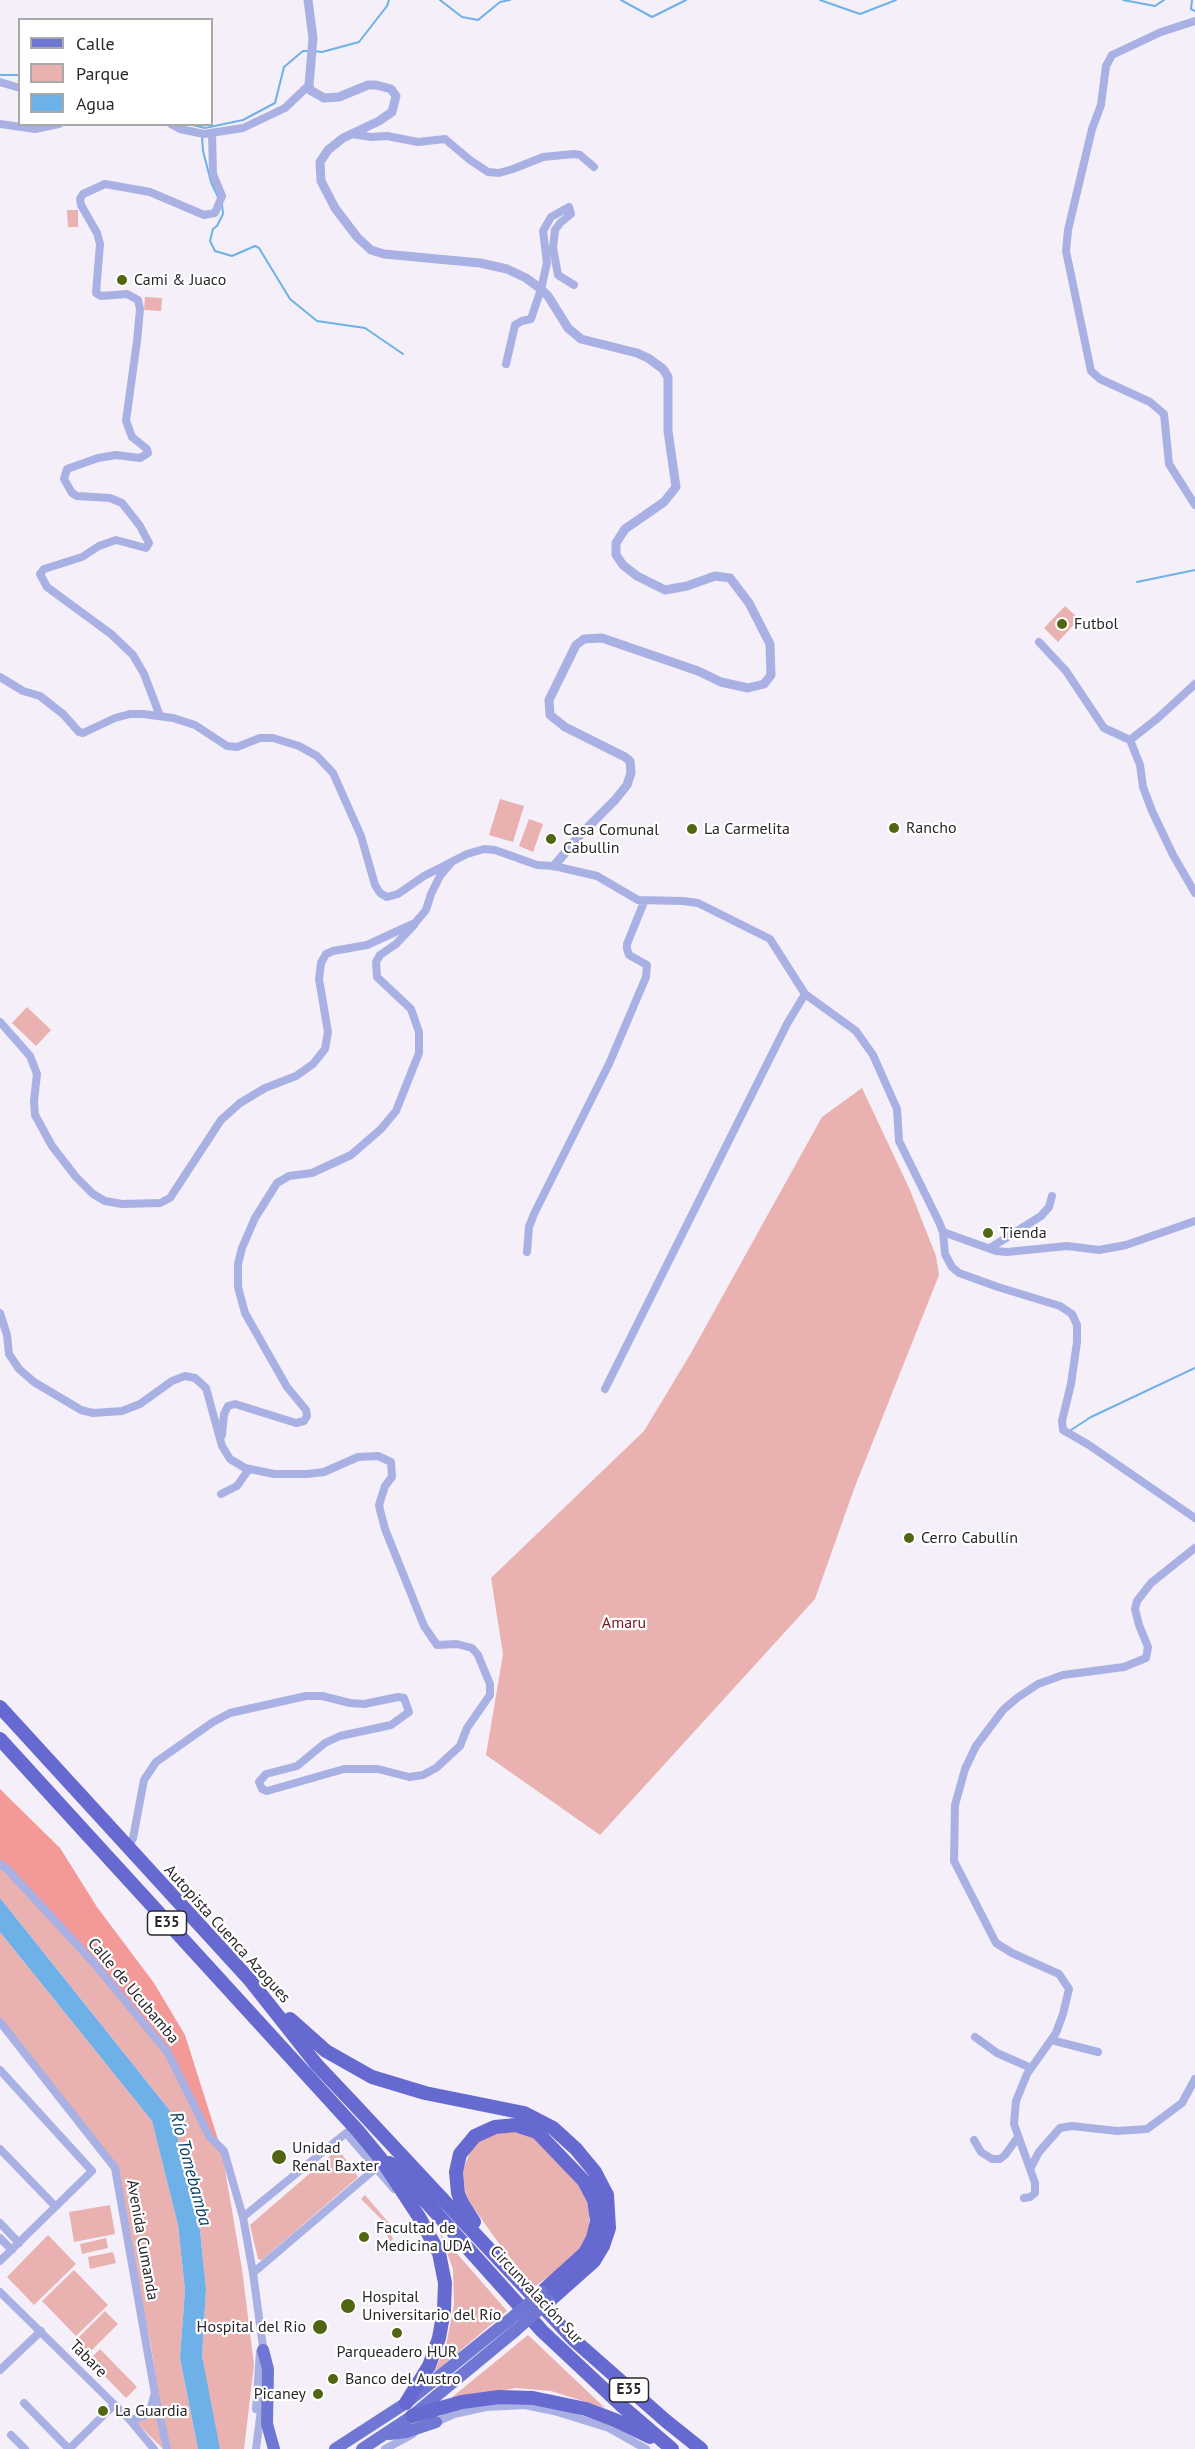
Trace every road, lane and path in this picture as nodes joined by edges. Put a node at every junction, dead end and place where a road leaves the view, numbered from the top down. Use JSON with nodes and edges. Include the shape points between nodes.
{"nodes":[{"id":1,"x":308,"y":0,"type":"edge"},
{"id":2,"x":1195,"y":21,"type":"edge"},
{"id":3,"x":0,"y":82,"type":"edge"},
{"id":4,"x":309,"y":84,"type":"junction"},
{"id":5,"x":18,"y":87,"type":"edge"},
{"id":6,"x":0,"y":123,"type":"edge"},
{"id":7,"x":49,"y":126,"type":"edge"},
{"id":8,"x":178,"y":126,"type":"edge"},
{"id":9,"x":205,"y":134,"type":"junction"},
{"id":10,"x":352,"y":134,"type":"junction"},
{"id":11,"x":594,"y":167,"type":"dead end"},
{"id":12,"x":574,"y":285,"type":"dead end"},
{"id":13,"x":541,"y":289,"type":"junction"},
{"id":14,"x":506,"y":364,"type":"dead end"},
{"id":15,"x":1195,"y":505,"type":"edge"},
{"id":16,"x":1040,"y":642,"type":"dead end"},
{"id":17,"x":0,"y":677,"type":"edge"},
{"id":18,"x":1195,"y":684,"type":"edge"},
{"id":19,"x":160,"y":716,"type":"junction"},
{"id":20,"x":1130,"y":740,"type":"junction"},
{"id":21,"x":452,"y":862,"type":"junction"},
{"id":22,"x":554,"y":866,"type":"junction"},
{"id":23,"x":1195,"y":893,"type":"edge"},
{"id":24,"x":645,"y":902,"type":"junction"},
{"id":25,"x":415,"y":923,"type":"junction"},
{"id":26,"x":805,"y":994,"type":"junction"},
{"id":27,"x":0,"y":1022,"type":"edge"},
{"id":28,"x":1052,"y":1196,"type":"dead end"},
{"id":29,"x":1195,"y":1221,"type":"edge"},
{"id":30,"x":943,"y":1233,"type":"junction"},
{"id":31,"x":990,"y":1248,"type":"junction"},
{"id":32,"x":527,"y":1252,"type":"dead end"},
{"id":33,"x":0,"y":1313,"type":"edge"},
{"id":34,"x":605,"y":1389,"type":"dead end"},
{"id":35,"x":222,"y":1446,"type":"junction"},
{"id":36,"x":249,"y":1469,"type":"junction"},
{"id":37,"x":221,"y":1494,"type":"dead end"},
{"id":38,"x":1195,"y":1518,"type":"edge"},
{"id":39,"x":1195,"y":1548,"type":"edge"},
{"id":40,"x":0,"y":1707,"type":"edge"},
{"id":41,"x":0,"y":1739,"type":"edge"},
{"id":42,"x":129,"y":1849,"type":"junction"},
{"id":43,"x":0,"y":1864,"type":"edge"},
{"id":44,"x":257,"y":1989,"type":"junction"},
{"id":45,"x":0,"y":2022,"type":"edge"},
{"id":46,"x":975,"y":2037,"type":"dead end"},
{"id":47,"x":1052,"y":2040,"type":"junction"},
{"id":48,"x":1098,"y":2052,"type":"dead end"},
{"id":49,"x":1031,"y":2068,"type":"junction"},
{"id":50,"x":0,"y":2070,"type":"edge"},
{"id":51,"x":1195,"y":2079,"type":"edge"},
{"id":52,"x":1018,"y":2137,"type":"junction"},
{"id":53,"x":974,"y":2140,"type":"dead end"},
{"id":54,"x":0,"y":2149,"type":"edge"},
{"id":55,"x":378,"y":2163,"type":"junction"},
{"id":56,"x":1031,"y":2167,"type":"junction"},
{"id":57,"x":428,"y":2183,"type":"joint"},
{"id":58,"x":1024,"y":2198,"type":"dead end"},
{"id":59,"x":56,"y":2206,"type":"junction"},
{"id":60,"x":243,"y":2217,"type":"junction"},
{"id":61,"x":0,"y":2223,"type":"edge"},
{"id":62,"x":0,"y":2238,"type":"edge"},
{"id":63,"x":19,"y":2243,"type":"junction"},
{"id":64,"x":12,"y":2250,"type":"junction"},
{"id":65,"x":493,"y":2252,"type":"junction"},
{"id":66,"x":0,"y":2261,"type":"edge"},
{"id":67,"x":253,"y":2273,"type":"junction"},
{"id":68,"x":0,"y":2292,"type":"edge"},
{"id":69,"x":546,"y":2297,"type":"junction"},
{"id":70,"x":41,"y":2331,"type":"junction"},
{"id":71,"x":262,"y":2346,"type":"junction"},
{"id":72,"x":0,"y":2370,"type":"edge"},
{"id":73,"x":155,"y":2394,"type":"junction"},
{"id":74,"x":24,"y":2403,"type":"dead end"},
{"id":75,"x":114,"y":2405,"type":"junction"},
{"id":76,"x":409,"y":2409,"type":"junction"},
{"id":77,"x":130,"y":2420,"type":"junction"},
{"id":78,"x":436,"y":2422,"type":"junction"},
{"id":79,"x":12,"y":2434,"type":"dead end"},
{"id":80,"x":385,"y":2434,"type":"junction"},
{"id":81,"x":640,"y":2448,"type":"edge"},
{"id":82,"x":25,"y":2449,"type":"edge"},
{"id":83,"x":69,"y":2449,"type":"edge"},
{"id":84,"x":154,"y":2449,"type":"edge"},
{"id":85,"x":167,"y":2449,"type":"edge"},
{"id":86,"x":251,"y":2449,"type":"edge"},
{"id":87,"x":256,"y":2449,"type":"edge"},
{"id":88,"x":274,"y":2449,"type":"edge"},
{"id":89,"x":335,"y":2449,"type":"edge"},
{"id":90,"x":362,"y":2449,"type":"edge"},
{"id":91,"x":385,"y":2449,"type":"edge"},
{"id":92,"x":672,"y":2449,"type":"edge"},
{"id":93,"x":701,"y":2449,"type":"edge"}],
"edges":[{"from":1,"to":4,"type":"street","via":[[313,50]]},
{"from":2,"to":15,"type":"street","via":[[1112,55],[1106,66],[1101,105],[1092,129],[1066,251],[1091,371],[1159,407],[1164,414],[1169,464]]},
{"from":3,"to":5,"type":"street"},
{"from":4,"to":9,"type":"street","via":[[274,115],[243,128]]},
{"from":4,"to":10,"type":"street","via":[[310,90],[324,98],[339,97],[368,85],[391,89],[396,96],[392,112]]},
{"from":6,"to":7,"type":"street","via":[[35,129]]},
{"from":8,"to":9,"type":"street"},
{"from":9,"to":19,"type":"street","via":[[213,174],[221,190],[214,213],[204,215],[150,192],[105,184],[80,199],[100,244],[96,293],[127,294],[138,300],[137,341],[126,421],[130,434],[148,453],[140,458],[98,458],[67,470],[64,479],[77,496],[110,498],[122,503],[149,543],[146,548],[117,540],[40,574],[47,587],[133,655]]},
{"from":10,"to":11,"type":"street","via":[[418,142],[445,139],[489,172],[499,173],[543,157],[574,154]]},
{"from":10,"to":13,"type":"street","via":[[327,150],[320,162],[321,181],[334,208],[371,250],[507,269]]},
{"from":12,"to":13,"type":"street","via":[[558,275],[553,248],[555,231],[571,214],[570,207],[551,217],[543,231],[547,263]]},
{"from":13,"to":14,"type":"street","via":[[531,319],[515,325]]},
{"from":13,"to":22,"type":"street","via":[[568,328],[581,339],[648,358],[668,377],[668,431],[676,487],[664,502],[622,532],[616,543],[619,560],[638,576],[665,590],[715,576],[730,578],[758,618],[770,644],[772,662],[769,679],[748,688],[721,682],[602,638],[584,639],[576,645],[549,700],[550,715],[565,727],[625,757],[630,761],[631,773],[615,800]]},
{"from":16,"to":20,"type":"street","via":[[1066,671],[1104,728]]},
{"from":17,"to":19,"type":"street","via":[[40,696],[83,733],[130,714]]},
{"from":18,"to":20,"type":"street"},
{"from":19,"to":21,"type":"street","via":[[195,725],[226,746],[273,738],[317,756],[333,773],[361,836],[375,885],[384,896],[392,897]]},
{"from":20,"to":23,"type":"street","via":[[1152,811]]},
{"from":21,"to":22,"type":"street","via":[[484,849],[537,865]]},
{"from":21,"to":25,"type":"street"},
{"from":22,"to":24,"type":"street","via":[[597,876]]},
{"from":24,"to":26,"type":"street","via":[[698,903],[770,939]]},
{"from":24,"to":32,"type":"street","via":[[627,949],[629,955],[647,965],[646,977],[609,1064],[534,1214]]},
{"from":25,"to":27,"type":"street","via":[[367,945],[326,954],[319,979],[328,1032],[325,1050],[296,1077],[265,1088],[221,1120],[170,1198],[160,1203],[105,1201],[76,1177],[52,1146],[35,1114],[37,1074],[30,1056]]},
{"from":25,"to":35,"type":"street","via":[[376,962],[376,977],[411,1009],[419,1032],[419,1053],[396,1111],[351,1155],[312,1173],[289,1176],[277,1183],[255,1218],[240,1256],[238,1287],[245,1313],[307,1416],[296,1423],[247,1406],[228,1406],[222,1420]]},
{"from":26,"to":30,"type":"street","via":[[856,1030],[873,1055],[897,1109],[899,1141]]},
{"from":26,"to":34,"type":"street"},
{"from":28,"to":31,"type":"street","via":[[1041,1216]]},
{"from":29,"to":31,"type":"street","via":[[1106,1249],[1067,1246],[1007,1252]]},
{"from":30,"to":31,"type":"street"},
{"from":30,"to":38,"type":"street","via":[[948,1262],[959,1273],[1060,1306],[1072,1314],[1077,1342],[1063,1430]]},
{"from":33,"to":35,"type":"street","via":[[9,1354],[19,1369],[81,1410],[120,1412],[140,1404],[172,1381],[185,1376],[195,1378],[206,1388]]},
{"from":35,"to":36,"type":"street","via":[[230,1459]]},
{"from":36,"to":37,"type":"street","via":[[237,1486]]},
{"from":36,"to":42,"type":"street","via":[[307,1474],[324,1472],[358,1457],[378,1456],[391,1462],[392,1477],[385,1486],[380,1510],[424,1626],[437,1645],[472,1648],[490,1684],[489,1695],[460,1746],[436,1768],[423,1774],[409,1777],[378,1769],[344,1769],[267,1791],[259,1782],[266,1774],[297,1766],[340,1736],[391,1725],[410,1712],[407,1701],[398,1697],[370,1704],[306,1696],[230,1713],[156,1762],[144,1780]]},
{"from":39,"to":47,"type":"street","via":[[1151,1583],[1137,1601],[1135,1609],[1148,1647],[1146,1658],[1124,1667],[1063,1675],[1038,1684],[1003,1710],[976,1746],[965,1769],[955,1805],[954,1861],[996,1943],[1066,1981],[1068,1999]]},
{"from":40,"to":42,"type":"highway","name":"Autopista Cuenca Azogues","number":"E35"},
{"from":41,"to":55,"type":"highway","number":"E35"},
{"from":42,"to":44,"type":"highway","name":"Autopista Cuenca Azogues","number":"E35"},
{"from":43,"to":60,"type":"street","name":"Calle de Ucubamba","via":[[93,1962],[168,2053],[209,2136],[224,2151]]},
{"from":44,"to":57,"type":"highway","name":"Autopista Cuenca Azogues","number":"E35","via":[[318,2065]]},
{"from":44,"to":69,"type":"highway","via":[[319,2046],[358,2070],[424,2093],[524,2113],[553,2128],[576,2149],[607,2195],[609,2228],[594,2261]]},
{"from":45,"to":73,"type":"street","name":"Avenida Cumanda","via":[[115,2168]]},
{"from":46,"to":49,"type":"street","via":[[997,2053]]},
{"from":47,"to":48,"type":"street"},
{"from":47,"to":49,"type":"street"},
{"from":49,"to":52,"type":"street","via":[[1015,2108]]},
{"from":50,"to":59,"type":"street","via":[[92,2171]]},
{"from":51,"to":56,"type":"street","via":[[1182,2103],[1148,2129],[1059,2128]]},
{"from":52,"to":53,"type":"street","via":[[1000,2159],[981,2152]]},
{"from":52,"to":56,"type":"street"},
{"from":54,"to":59,"type":"street"},
{"from":55,"to":60,"type":"street","via":[[346,2133]]},
{"from":55,"to":67,"type":"street"},
{"from":55,"to":76,"type":"highway","via":[[419,2217],[439,2253],[445,2283],[439,2338]]},
{"from":55,"to":92,"type":"highway","name":"Circunvalación Sur","number":"E35","via":[[394,2166],[543,2331]]},
{"from":56,"to":58,"type":"street","via":[[1035,2193]]},
{"from":57,"to":65,"type":"highway","name":"Circunvalación Sur","number":"E35"},
{"from":59,"to":63,"type":"street"},
{"from":60,"to":67,"type":"street"},
{"from":61,"to":63,"type":"street"},
{"from":62,"to":64,"type":"street"},
{"from":63,"to":64,"type":"street"},
{"from":64,"to":66,"type":"street"},
{"from":65,"to":69,"type":"highway","via":[[462,2203],[456,2181],[457,2162],[466,2144],[486,2130],[524,2126],[546,2139],[579,2175],[590,2190],[597,2213],[596,2229],[585,2253]]},
{"from":65,"to":93,"type":"highway","name":"Circunvalación Sur","number":"E35","via":[[574,2340]]},
{"from":67,"to":71,"type":"street"},
{"from":68,"to":70,"type":"street","name":"Tabare"},
{"from":69,"to":76,"type":"main road","bridge":true,"via":[[509,2320]]},
{"from":69,"to":76,"type":"main road","bridge":true,"via":[[515,2331]]},
{"from":70,"to":72,"type":"street"},
{"from":70,"to":75,"type":"street","name":"Tabare"},
{"from":71,"to":86,"type":"street"},
{"from":71,"to":87,"type":"street","via":[[264,2381]]},
{"from":71,"to":88,"type":"main road","via":[[268,2369],[267,2424]]},
{"from":73,"to":77,"type":"street","via":[[150,2411]]},
{"from":73,"to":85,"type":"street","name":"Avenida Cumanda"},
{"from":74,"to":83,"type":"street"},
{"from":75,"to":77,"type":"street","name":"Tabare"},
{"from":75,"to":83,"type":"street"},
{"from":76,"to":80,"type":"main road"},
{"from":76,"to":89,"type":"main road"},
{"from":76,"to":92,"type":"highway","via":[[499,2397],[533,2398],[586,2409]]},
{"from":77,"to":84,"type":"street","name":"Tabare"},
{"from":78,"to":80,"type":"main road"},
{"from":78,"to":81,"type":"street","via":[[486,2407],[525,2405],[609,2428]]},
{"from":78,"to":91,"type":"street"},
{"from":79,"to":82,"type":"street"},
{"from":80,"to":90,"type":"main road"}]}
